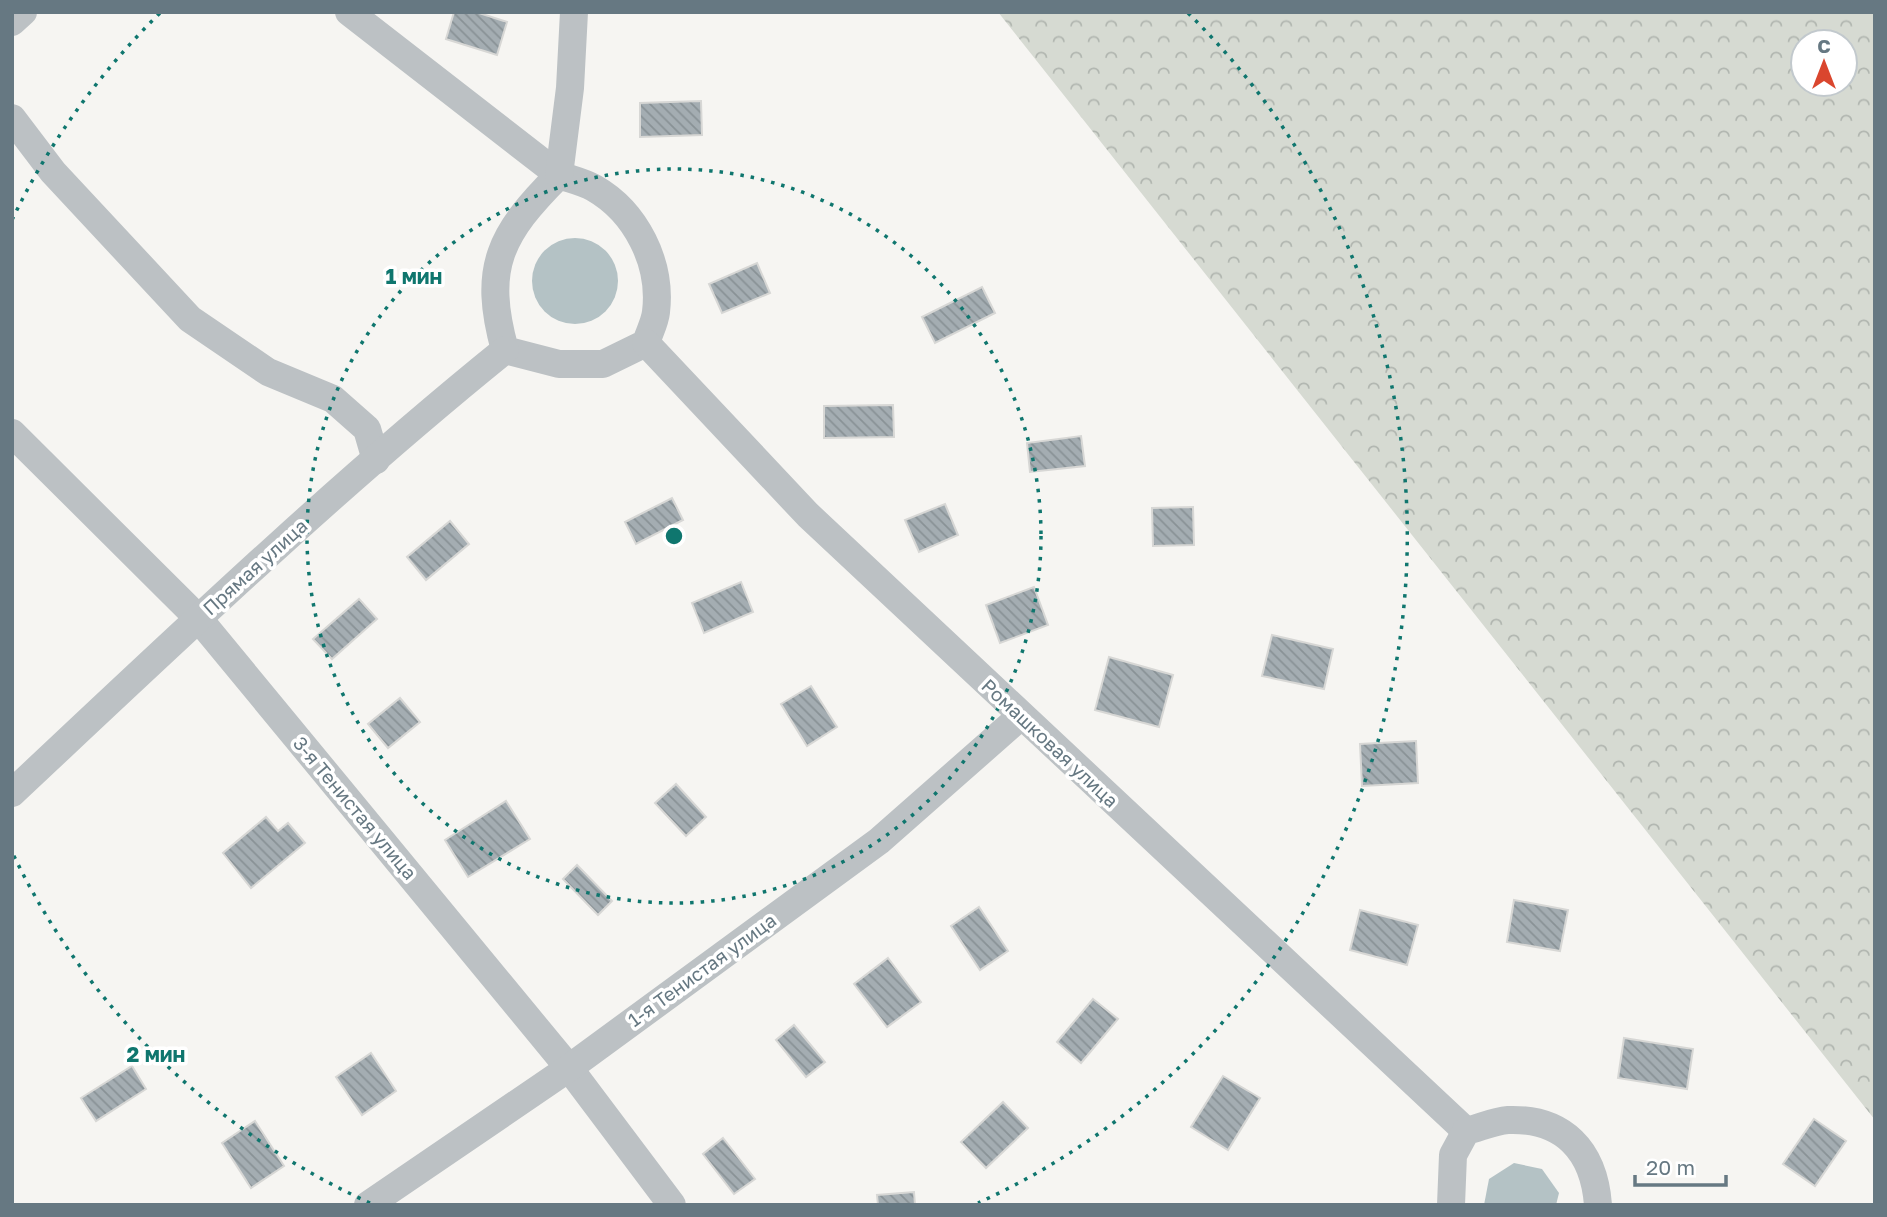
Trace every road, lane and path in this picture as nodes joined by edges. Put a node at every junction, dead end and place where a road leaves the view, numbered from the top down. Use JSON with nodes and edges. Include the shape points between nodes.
{"nodes":[{"id":1,"x":23,"y":12,"type":"edge"},
{"id":2,"x":349,"y":12,"type":"edge"},
{"id":3,"x":574,"y":12,"type":"edge"},
{"id":4,"x":12,"y":22,"type":"edge"},
{"id":5,"x":12,"y":118,"type":"edge"},
{"id":6,"x":559,"y":175,"type":"junction"},
{"id":7,"x":646,"y":343,"type":"junction"},
{"id":8,"x":505,"y":350,"type":"junction"},
{"id":9,"x":12,"y":433,"type":"edge"},
{"id":10,"x":376,"y":460,"type":"junction"},
{"id":11,"x":198,"y":618,"type":"junction"},
{"id":12,"x":1021,"y":716,"type":"junction"},
{"id":13,"x":12,"y":793,"type":"edge"},
{"id":14,"x":569,"y":1068,"type":"junction"},
{"id":15,"x":1466,"y":1131,"type":"junction"},
{"id":16,"x":368,"y":1205,"type":"edge"},
{"id":17,"x":672,"y":1205,"type":"edge"},
{"id":18,"x":1451,"y":1205,"type":"edge"},
{"id":19,"x":1598,"y":1205,"type":"edge"}],
"edges":[{"from":1,"to":4,"type":"street"},
{"from":2,"to":6,"type":"street"},
{"from":3,"to":6,"type":"street"},
{"from":5,"to":10,"type":"street","via":[[53,172],[190,319],[268,372],[333,399],[367,429]]},
{"from":6,"to":7,"type":"street","via":[[594,188],[625,211],[644,241],[655,272],[656,312]]},
{"from":6,"to":8,"type":"street","via":[[512,229],[495,272],[495,314]]},
{"from":7,"to":8,"type":"street","via":[[603,364],[559,364]]},
{"from":7,"to":12,"type":"street","name":"Ромашковая улица","via":[[808,515]]},
{"from":8,"to":10,"type":"street","name":"Прямая улица"},
{"from":9,"to":11,"type":"street","name":"3-я Тенистая улица"},
{"from":10,"to":11,"type":"street","name":"Прямая улица"},
{"from":11,"to":13,"type":"street","name":"Прямая улица"},
{"from":11,"to":14,"type":"street","name":"3-я Тенистая улица"},
{"from":12,"to":14,"type":"street","name":"1-я Тенистая улица","via":[[879,841]]},
{"from":12,"to":15,"type":"street","name":"Ромашковая улица"},
{"from":14,"to":16,"type":"street","name":"1-я Тенистая улица"},
{"from":14,"to":17,"type":"street","name":"3-я Тенистая улица"},
{"from":15,"to":18,"type":"street","via":[[1453,1155]]},
{"from":15,"to":19,"type":"street","via":[[1507,1120],[1551,1126],[1574,1140],[1590,1166]]}]}
